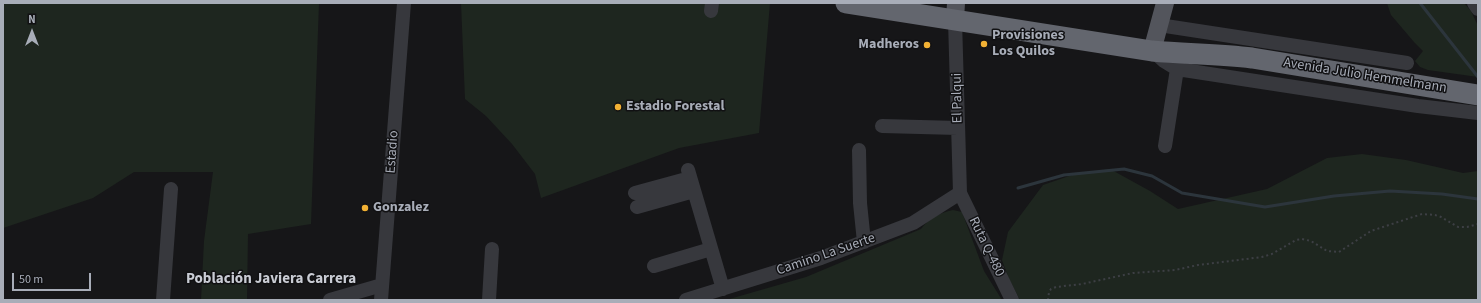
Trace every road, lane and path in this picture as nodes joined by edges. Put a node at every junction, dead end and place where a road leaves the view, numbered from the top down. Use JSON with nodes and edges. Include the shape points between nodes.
{"nodes":[{"id":1,"x":404,"y":3,"type":"edge"},
{"id":2,"x":846,"y":3,"type":"edge"},
{"id":3,"x":926,"y":3,"type":"edge"},
{"id":4,"x":1165,"y":3,"type":"edge"},
{"id":5,"x":1474,"y":3,"type":"edge"},
{"id":6,"x":1478,"y":9,"type":"edge"},
{"id":7,"x":956,"y":10,"type":"edge"},
{"id":8,"x":1155,"y":38,"type":"junction"},
{"id":9,"x":1407,"y":63,"type":"dead end"},
{"id":10,"x":1178,"y":69,"type":"junction"},
{"id":11,"x":1478,"y":95,"type":"edge"},
{"id":12,"x":1478,"y":113,"type":"edge"},
{"id":13,"x":882,"y":126,"type":"dead end"},
{"id":14,"x":958,"y":128,"type":"junction"},
{"id":15,"x":1165,"y":146,"type":"dead end"},
{"id":16,"x":859,"y":150,"type":"dead end"},
{"id":17,"x":691,"y":180,"type":"junction"},
{"id":18,"x":171,"y":189,"type":"dead end"},
{"id":19,"x":635,"y":193,"type":"dead end"},
{"id":20,"x":960,"y":193,"type":"junction"},
{"id":21,"x":637,"y":207,"type":"dead end"},
{"id":22,"x":1478,"y":224,"type":"edge"},
{"id":23,"x":864,"y":242,"type":"junction"},
{"id":24,"x":492,"y":249,"type":"dead end"},
{"id":25,"x":711,"y":249,"type":"junction"},
{"id":26,"x":654,"y":266,"type":"dead end"},
{"id":27,"x":382,"y":285,"type":"junction"},
{"id":28,"x":723,"y":289,"type":"junction"},
{"id":29,"x":163,"y":300,"type":"edge"},
{"id":30,"x":330,"y":300,"type":"edge"},
{"id":31,"x":381,"y":300,"type":"edge"},
{"id":32,"x":489,"y":300,"type":"edge"},
{"id":33,"x":686,"y":300,"type":"edge"},
{"id":34,"x":1012,"y":300,"type":"edge"},
{"id":35,"x":1048,"y":300,"type":"edge"}],
"edges":[{"from":1,"to":27,"type":"street","name":"Estadio"},
{"from":2,"to":7,"type":"highway","name":"Avenida Julio Hemmelmann"},
{"from":3,"to":7,"type":"highway","name":"Avenida Julio Hemmelmann"},
{"from":4,"to":8,"type":"main road"},
{"from":5,"to":6,"type":"street"},
{"from":7,"to":8,"type":"highway","name":"Avenida Julio Hemmelmann"},
{"from":7,"to":14,"type":"street","name":"El Palqui"},
{"from":8,"to":9,"type":"street"},
{"from":8,"to":10,"type":"street","via":[[1164,61]]},
{"from":8,"to":11,"type":"highway","name":"Avenida Julio Hemmelmann","via":[[1252,58]]},
{"from":10,"to":12,"type":"street"},
{"from":10,"to":15,"type":"street"},
{"from":13,"to":14,"type":"street"},
{"from":14,"to":20,"type":"street","name":"El Palqui"},
{"from":16,"to":23,"type":"street"},
{"from":17,"to":19,"type":"street"},
{"from":17,"to":21,"type":"street"},
{"from":17,"to":25,"type":"street"},
{"from":18,"to":29,"type":"street"},
{"from":20,"to":23,"type":"street","name":"Camino La Suerte","via":[[914,223]]},
{"from":20,"to":34,"type":"street","name":"Ruta Q-480"},
{"from":22,"to":35,"type":"path","via":[[1458,227],[1441,217],[1422,214],[1371,231],[1339,252],[1327,251],[1311,241],[1302,239],[1262,257],[1175,270],[1133,273],[1056,287],[1049,292]]},
{"from":23,"to":28,"type":"street","name":"Camino La Suerte"},
{"from":24,"to":32,"type":"street"},
{"from":25,"to":26,"type":"street"},
{"from":25,"to":28,"type":"street"},
{"from":27,"to":30,"type":"street"},
{"from":27,"to":31,"type":"street","name":"Estadio"},
{"from":28,"to":33,"type":"street","name":"Camino La Suerte"}]}
